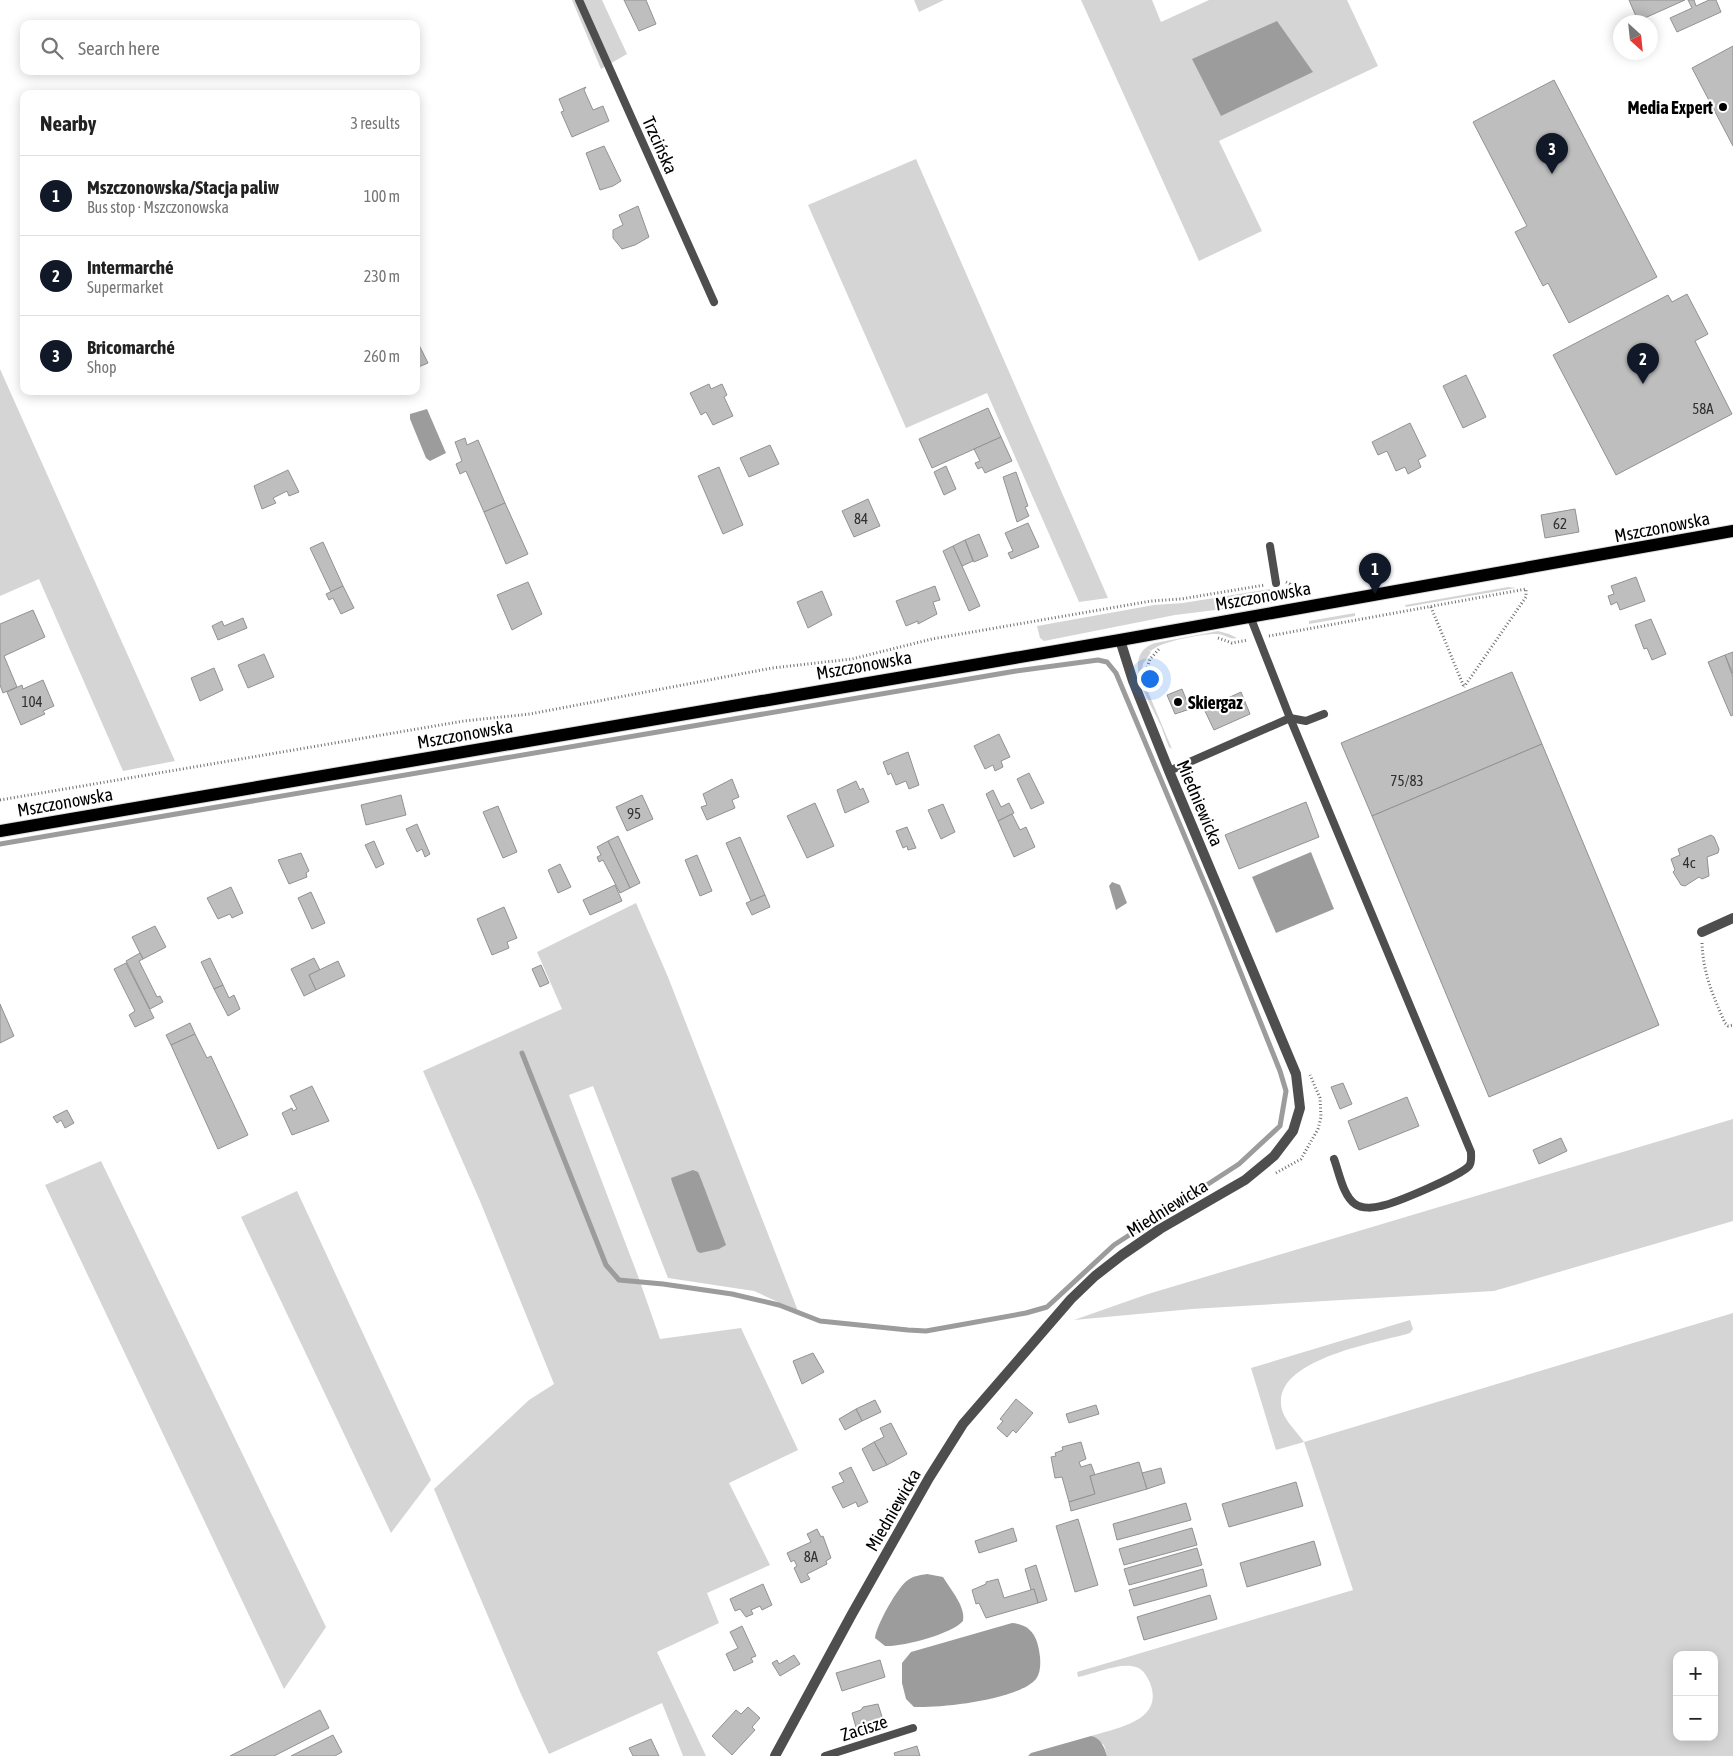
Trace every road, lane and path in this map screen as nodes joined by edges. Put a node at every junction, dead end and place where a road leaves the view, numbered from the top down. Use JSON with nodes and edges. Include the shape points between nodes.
{"nodes":[{"id":1,"x":579,"y":0,"type":"edge"},
{"id":2,"x":714,"y":302,"type":"dead end"},
{"id":3,"x":1733,"y":531,"type":"edge"},
{"id":4,"x":1270,"y":546,"type":"dead end"},
{"id":5,"x":1276,"y":583,"type":"joint"},
{"id":6,"x":1431,"y":607,"type":"junction"},
{"id":7,"x":1250,"y":616,"type":"junction"},
{"id":8,"x":1298,"y":623,"type":"dead end"},
{"id":9,"x":1299,"y":630,"type":"junction"},
{"id":10,"x":1275,"y":635,"type":"dead end"},
{"id":11,"x":1215,"y":638,"type":"dead end"},
{"id":12,"x":1120,"y":640,"type":"junction"},
{"id":13,"x":1235,"y":643,"type":"dead end"},
{"id":14,"x":1169,"y":646,"type":"dead end"},
{"id":15,"x":1146,"y":678,"type":"dead end"},
{"id":16,"x":1324,"y":714,"type":"dead end"},
{"id":17,"x":1290,"y":718,"type":"junction"},
{"id":18,"x":1169,"y":770,"type":"junction"},
{"id":19,"x":0,"y":800,"type":"edge"},
{"id":20,"x":0,"y":831,"type":"edge"},
{"id":21,"x":1733,"y":918,"type":"edge"},
{"id":22,"x":1702,"y":932,"type":"joint"},
{"id":23,"x":1733,"y":1024,"type":"edge"},
{"id":24,"x":1318,"y":1129,"type":"dead end"},
{"id":25,"x":1334,"y":1159,"type":"dead end"},
{"id":26,"x":1272,"y":1176,"type":"dead end"},
{"id":27,"x":913,"y":1728,"type":"dead end"},
{"id":28,"x":775,"y":1756,"type":"edge"},
{"id":29,"x":825,"y":1756,"type":"edge"}],
"edges":[{"from":1,"to":2,"type":"lane","name":"Trzcińska"},
{"from":3,"to":7,"type":"main road","name":"Mszczonowska"},
{"from":4,"to":5,"type":"lane"},
{"from":5,"to":19,"type":"path","via":[[932,639],[852,659],[772,668],[530,714],[464,721]]},
{"from":6,"to":6,"type":"path","via":[[1519,592],[1526,589],[1526,597],[1464,687]]},
{"from":6,"to":9,"type":"path"},
{"from":7,"to":12,"type":"main road","name":"Mszczonowska"},
{"from":7,"to":17,"type":"lane"},
{"from":8,"to":9,"type":"path"},
{"from":9,"to":10,"type":"path"},
{"from":11,"to":13,"type":"path"},
{"from":12,"to":18,"type":"street","name":"Miedniewicka","via":[[1133,682]]},
{"from":12,"to":20,"type":"main road","name":"Mszczonowska"},
{"from":14,"to":15,"type":"path","via":[[1156,651],[1146,668]]},
{"from":16,"to":17,"type":"lane","via":[[1306,721]]},
{"from":17,"to":18,"type":"lane"},
{"from":17,"to":25,"type":"lane","via":[[1471,1152],[1468,1167],[1452,1177],[1381,1207],[1366,1208],[1355,1204],[1348,1196]]},
{"from":18,"to":28,"type":"street","name":"Miedniewicka","via":[[1296,1074],[1300,1108],[1293,1131],[1274,1156],[1245,1180],[1160,1229],[1095,1276],[1000,1379],[964,1424],[930,1478]]},
{"from":21,"to":22,"type":"street"},
{"from":22,"to":23,"type":"path","via":[[1703,964],[1710,991],[1725,1024]]},
{"from":24,"to":26,"type":"path","via":[[1301,1159]]},
{"from":27,"to":29,"type":"lane","name":"Zacisze"}]}
